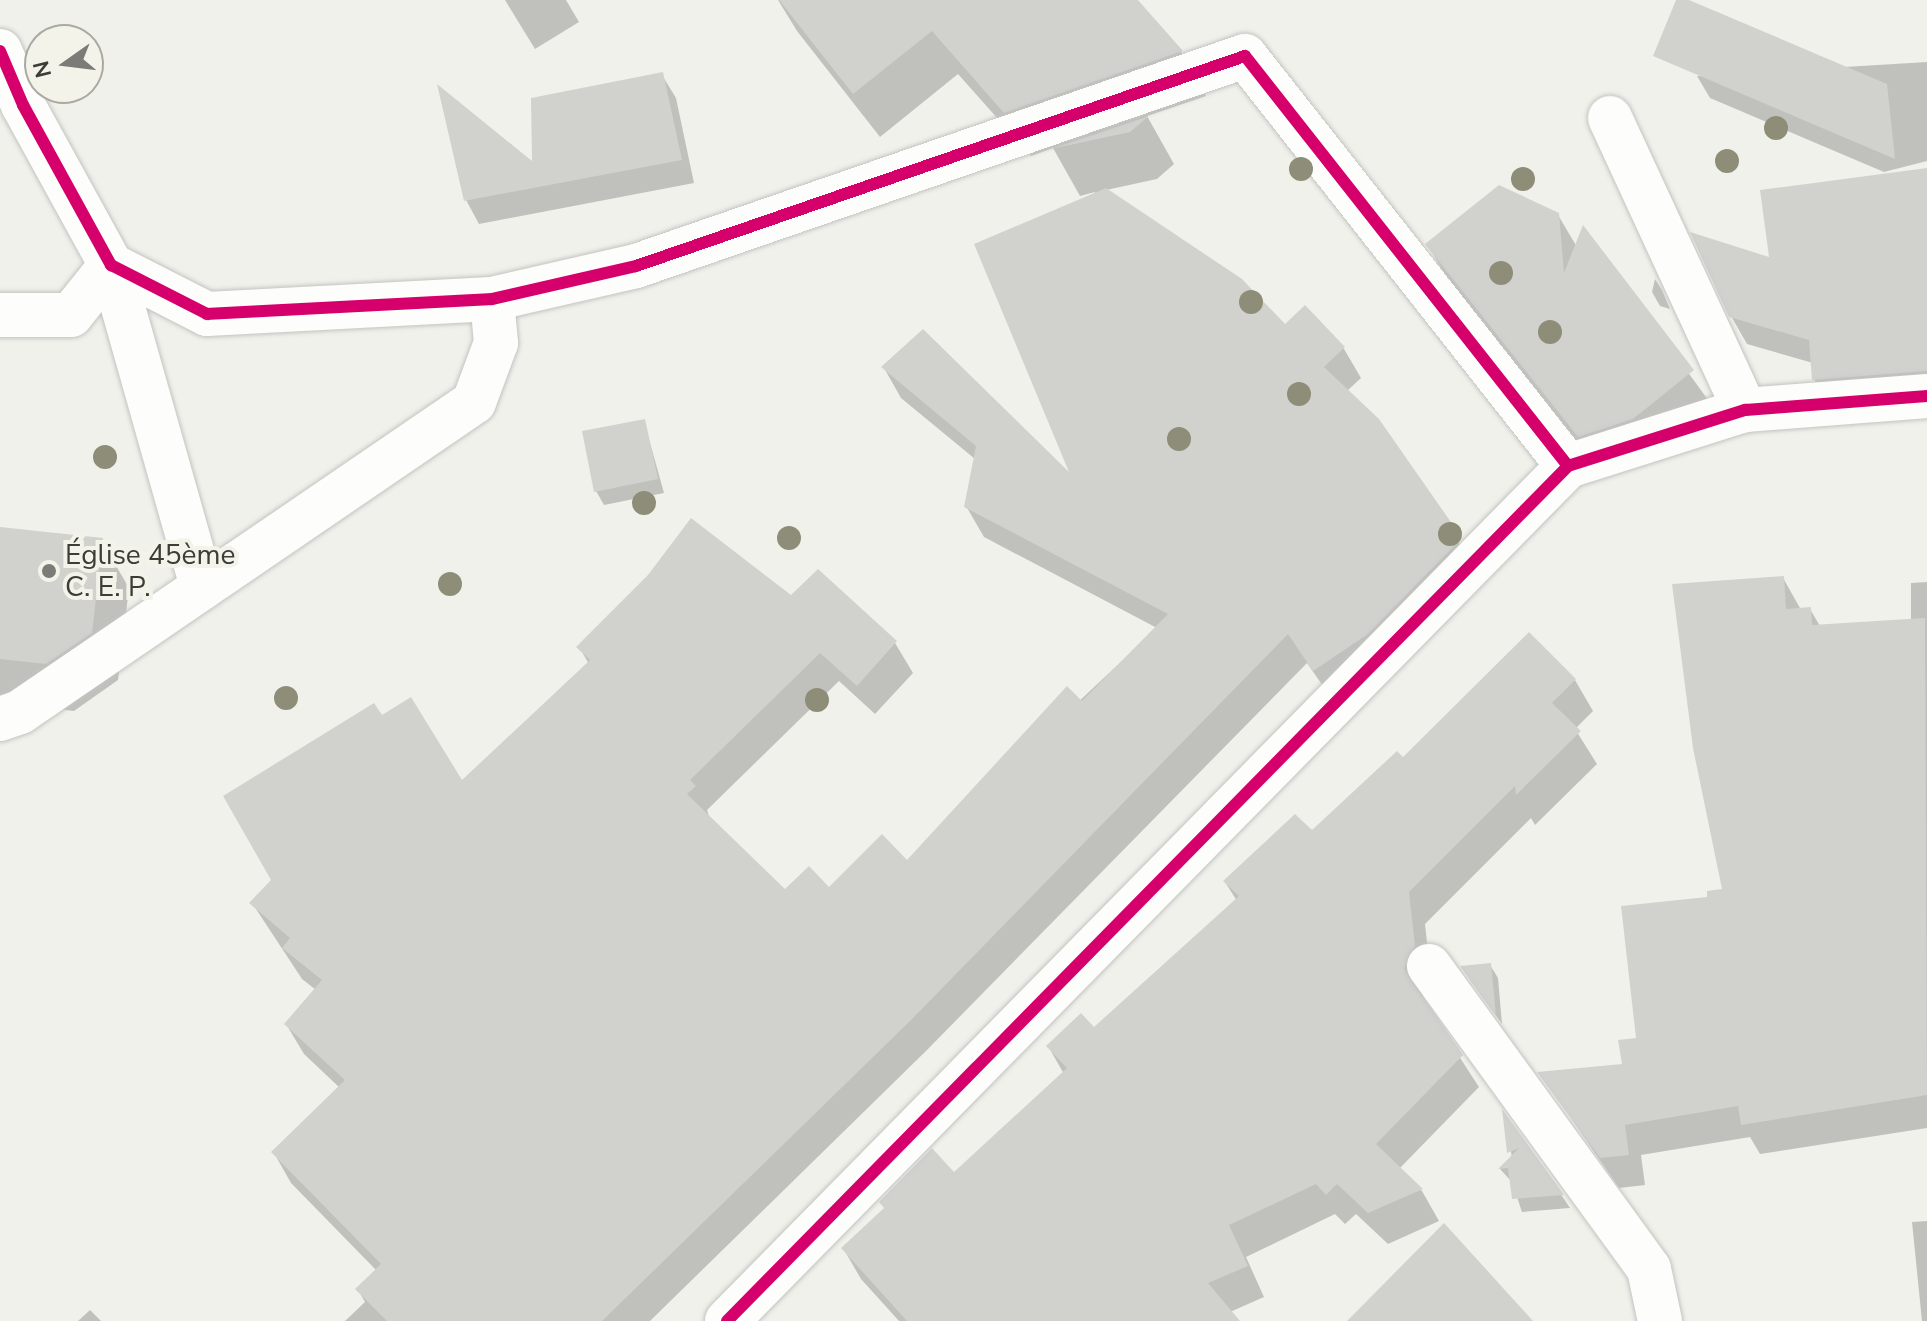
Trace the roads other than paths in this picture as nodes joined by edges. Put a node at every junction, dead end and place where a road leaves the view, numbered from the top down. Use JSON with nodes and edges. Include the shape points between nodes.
{"nodes":[{"id":1,"x":0,"y":51,"type":"edge"},
{"id":2,"x":1610,"y":118,"type":"dead end"},
{"id":3,"x":111,"y":265,"type":"junction"},
{"id":4,"x":492,"y":299,"type":"junction"},
{"id":5,"x":0,"y":315,"type":"edge"},
{"id":6,"x":1927,"y":396,"type":"edge"},
{"id":7,"x":1745,"y":410,"type":"junction"},
{"id":8,"x":1568,"y":466,"type":"junction"},
{"id":9,"x":202,"y":587,"type":"junction"},
{"id":10,"x":0,"y":719,"type":"edge"},
{"id":11,"x":1429,"y":966,"type":"dead end"},
{"id":12,"x":727,"y":1321,"type":"edge"},
{"id":13,"x":1660,"y":1321,"type":"edge"}],
"edges":[{"from":1,"to":3,"type":"street","via":[[23,105]]},
{"from":2,"to":7,"type":"street"},
{"from":3,"to":4,"type":"street","via":[[207,314]]},
{"from":3,"to":5,"type":"street","via":[[71,315]]},
{"from":3,"to":9,"type":"street"},
{"from":4,"to":8,"type":"street","via":[[636,266],[1245,56]]},
{"from":4,"to":9,"type":"street","via":[[496,343],[474,402]]},
{"from":6,"to":7,"type":"street"},
{"from":7,"to":8,"type":"street"},
{"from":8,"to":12,"type":"street"},
{"from":9,"to":10,"type":"street","via":[[20,712]]},
{"from":11,"to":13,"type":"street","via":[[1649,1269]]}]}
